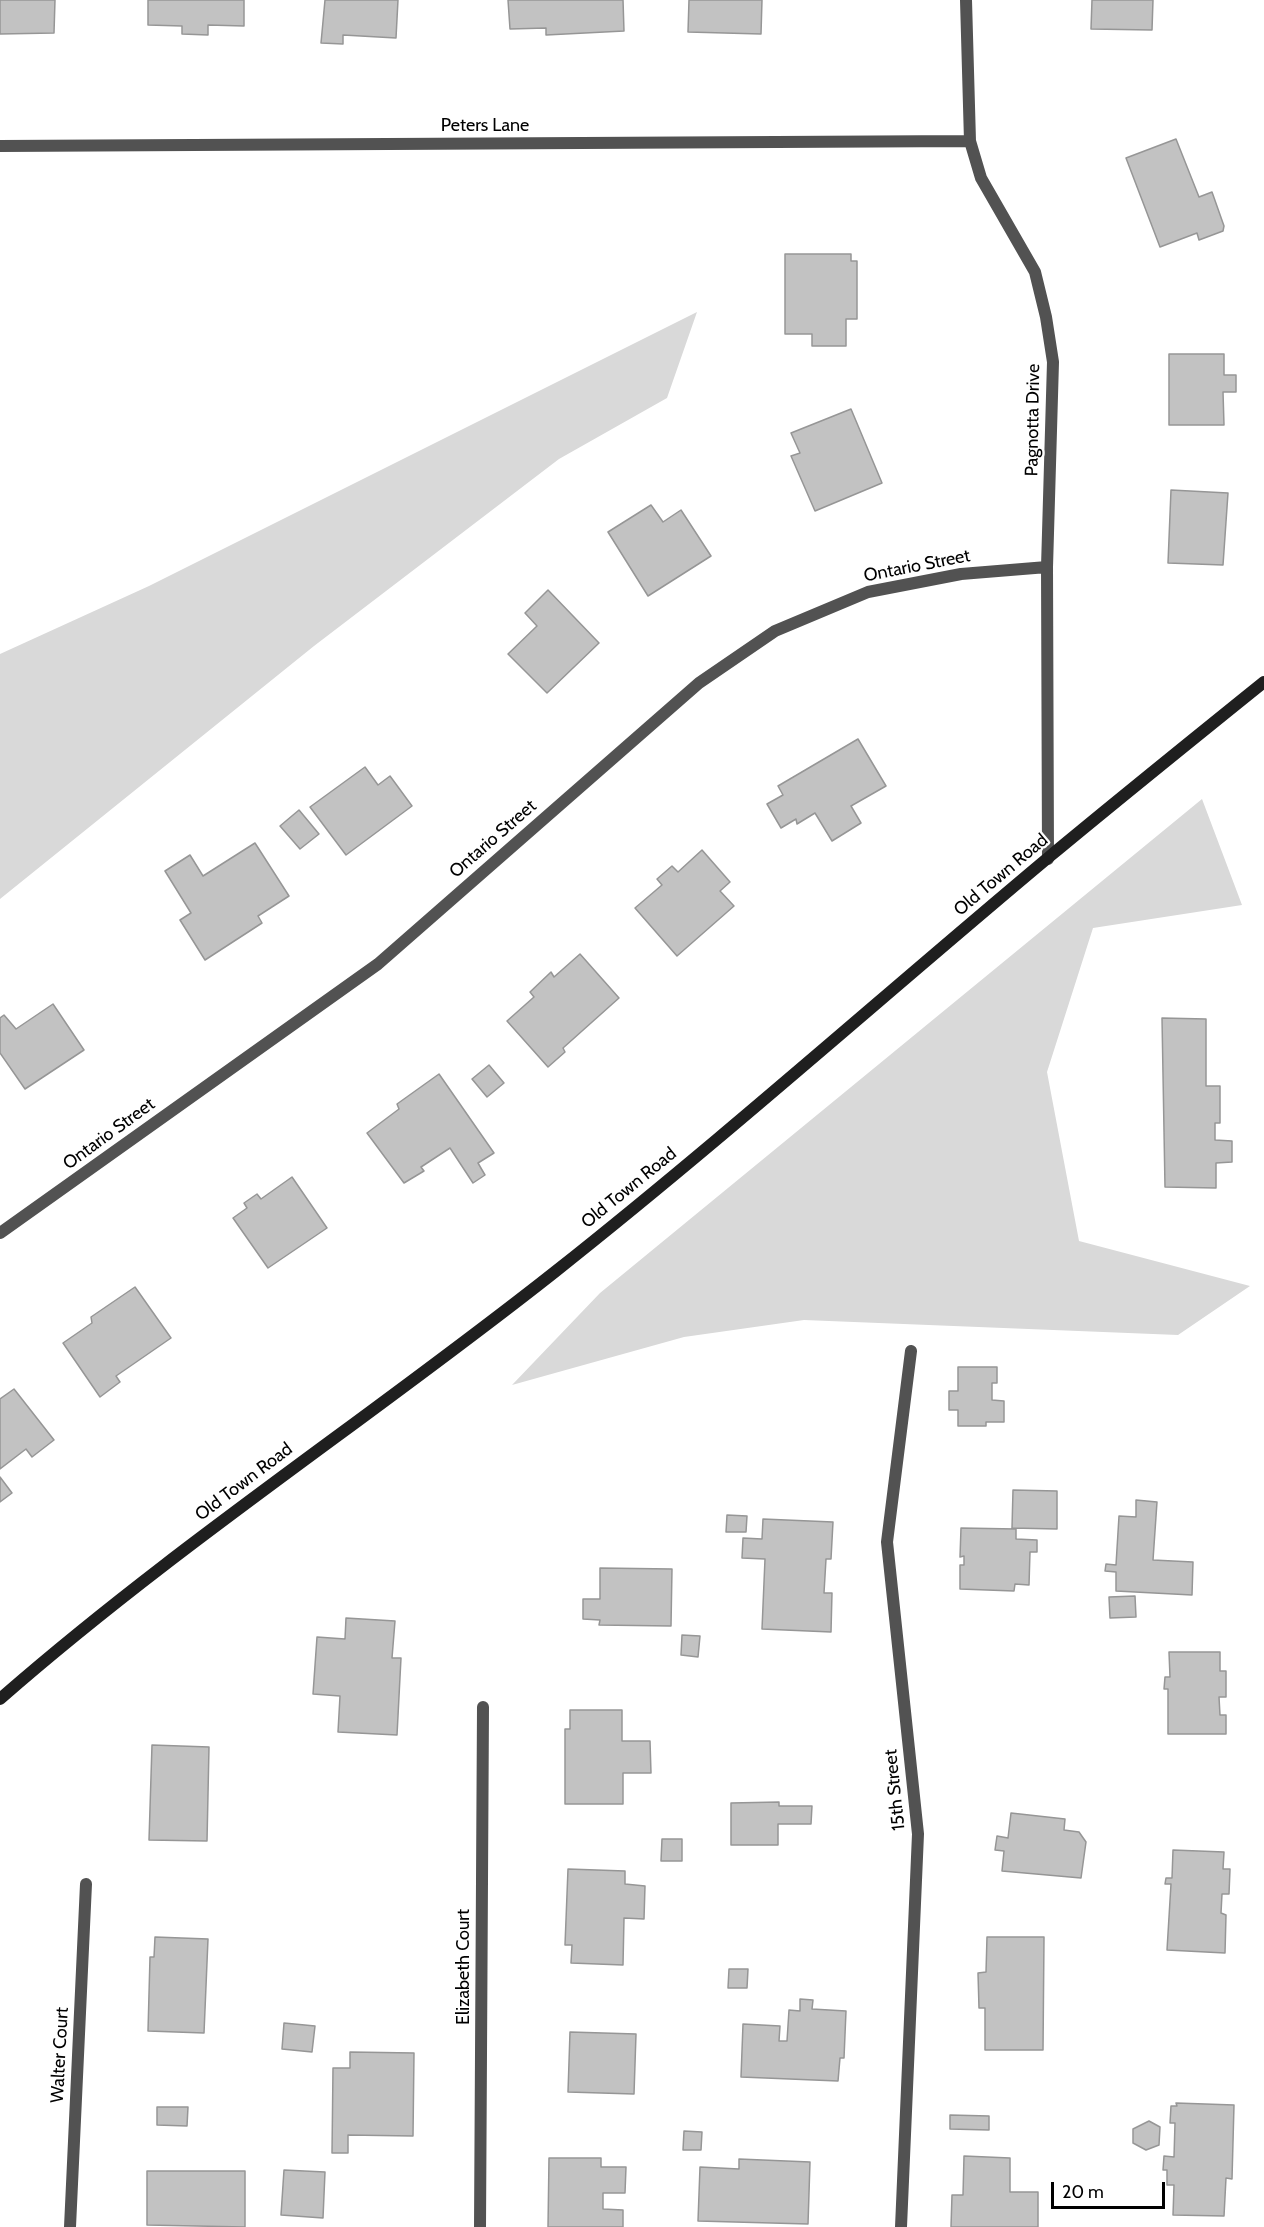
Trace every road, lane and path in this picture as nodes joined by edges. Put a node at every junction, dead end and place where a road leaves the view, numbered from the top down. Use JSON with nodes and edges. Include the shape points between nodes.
{"nodes":[{"id":1,"x":966,"y":0,"type":"edge"},
{"id":2,"x":970,"y":141,"type":"junction"},
{"id":3,"x":0,"y":146,"type":"edge"},
{"id":4,"x":1047,"y":567,"type":"junction"},
{"id":5,"x":1264,"y":682,"type":"edge"},
{"id":6,"x":1048,"y":859,"type":"junction"},
{"id":7,"x":0,"y":1233,"type":"edge"},
{"id":8,"x":911,"y":1351,"type":"dead end"},
{"id":9,"x":0,"y":1699,"type":"edge"},
{"id":10,"x":483,"y":1707,"type":"dead end"},
{"id":11,"x":86,"y":1884,"type":"dead end"},
{"id":12,"x":70,"y":2227,"type":"edge"},
{"id":13,"x":480,"y":2227,"type":"edge"},
{"id":14,"x":902,"y":2227,"type":"edge"}],
"edges":[{"from":1,"to":2,"type":"street","name":"Pagnotta Drive"},
{"from":2,"to":3,"type":"street","name":"Peters Lane"},
{"from":2,"to":4,"type":"street","name":"Pagnotta Drive","via":[[981,178],[1035,272],[1046,317],[1053,362]]},
{"from":4,"to":6,"type":"street","name":"Pagnotta Drive"},
{"from":4,"to":7,"type":"street","name":"Ontario Street","via":[[961,574],[868,592],[775,631],[699,683],[378,964]]},
{"from":5,"to":6,"type":"main road","name":"Old Town Road"},
{"from":6,"to":9,"type":"main road","name":"Old Town Road","via":[[559,1269],[447,1357],[227,1517]]},
{"from":8,"to":14,"type":"street","name":"15th Street","via":[[887,1542],[918,1834]]},
{"from":10,"to":13,"type":"street","name":"Elizabeth Court"},
{"from":11,"to":12,"type":"street","name":"Walter Court"}]}
